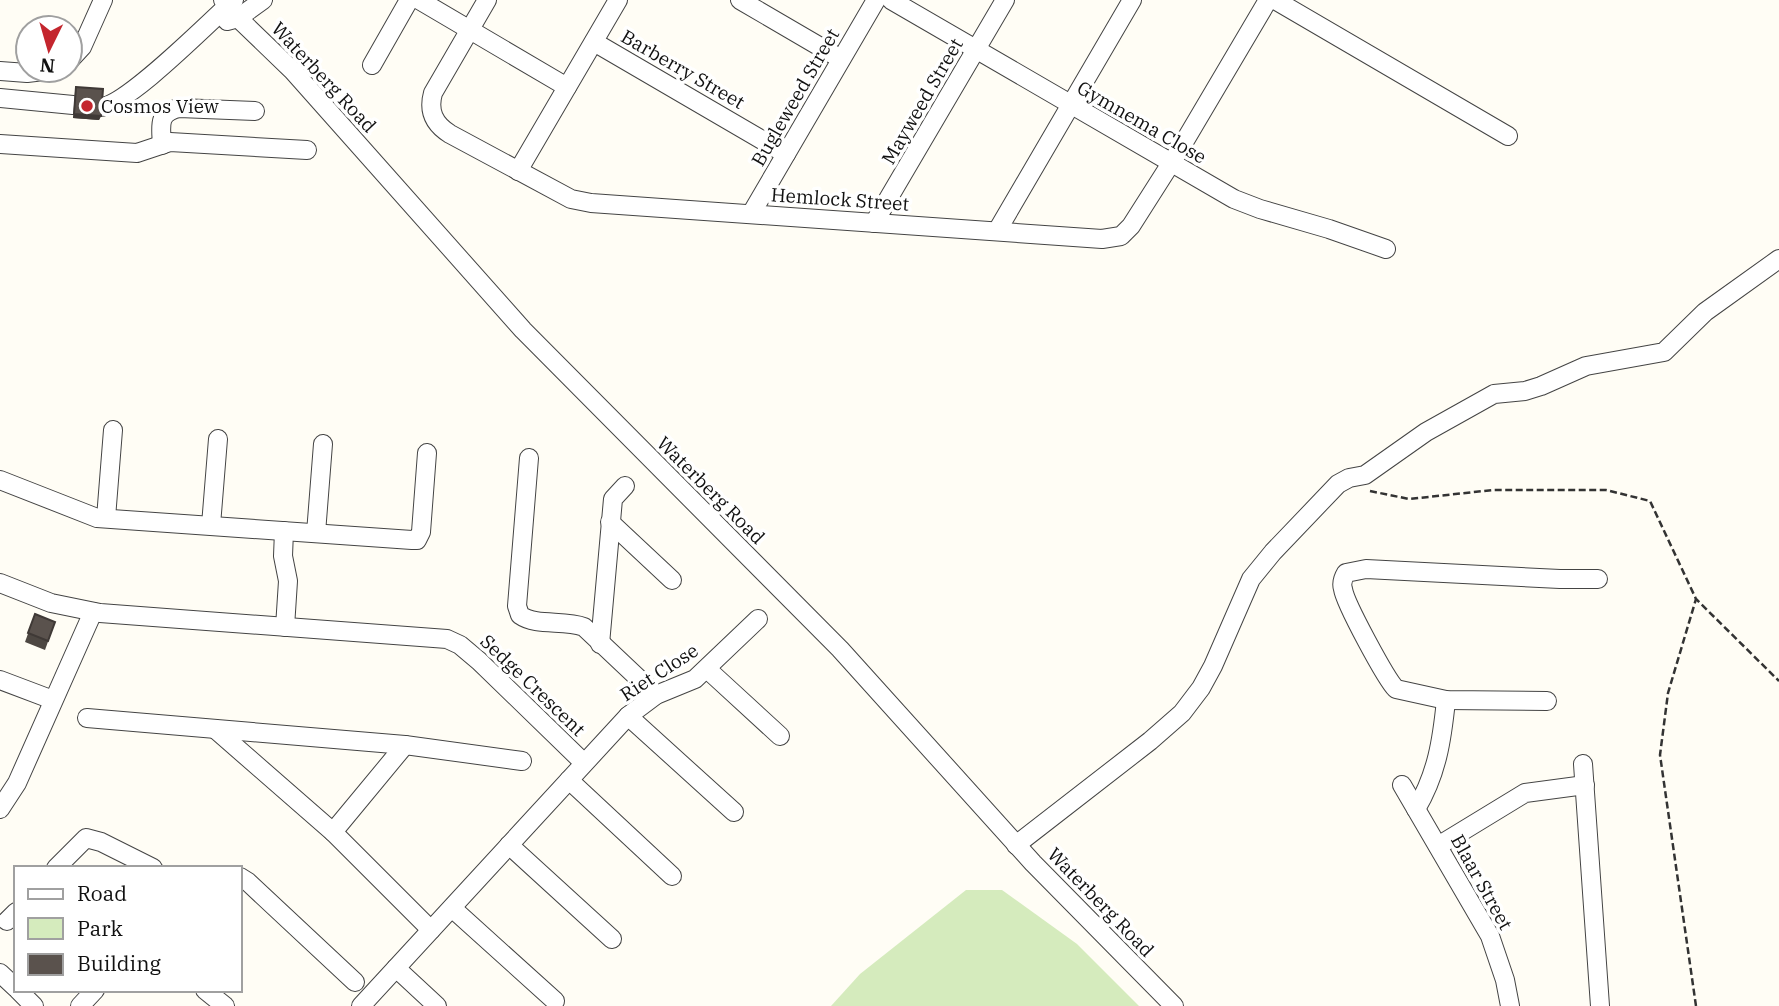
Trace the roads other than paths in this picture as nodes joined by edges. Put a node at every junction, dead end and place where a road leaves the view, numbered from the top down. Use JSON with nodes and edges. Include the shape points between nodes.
{"nodes":[{"id":1,"x":103,"y":0,"type":"edge"},
{"id":2,"x":263,"y":0,"type":"edge"},
{"id":3,"x":409,"y":0,"type":"edge"},
{"id":4,"x":419,"y":0,"type":"edge"},
{"id":5,"x":487,"y":0,"type":"edge"},
{"id":6,"x":618,"y":0,"type":"edge"},
{"id":7,"x":740,"y":0,"type":"edge"},
{"id":8,"x":876,"y":0,"type":"edge"},
{"id":9,"x":891,"y":0,"type":"edge"},
{"id":10,"x":1005,"y":0,"type":"edge"},
{"id":11,"x":1132,"y":0,"type":"edge"},
{"id":12,"x":1268,"y":0,"type":"edge"},
{"id":13,"x":1275,"y":0,"type":"edge"},
{"id":14,"x":231,"y":6,"type":"edge"},
{"id":15,"x":469,"y":31,"type":"junction"},
{"id":16,"x":594,"y":42,"type":"junction"},
{"id":17,"x":84,"y":43,"type":"edge"},
{"id":18,"x":976,"y":50,"type":"junction"},
{"id":19,"x":841,"y":59,"type":"junction"},
{"id":20,"x":372,"y":65,"type":"dead end"},
{"id":21,"x":567,"y":87,"type":"junction"},
{"id":22,"x":0,"y":98,"type":"edge"},
{"id":23,"x":73,"y":105,"type":"edge"},
{"id":24,"x":1071,"y":105,"type":"junction"},
{"id":25,"x":100,"y":107,"type":"edge"},
{"id":26,"x":255,"y":111,"type":"dead end"},
{"id":27,"x":1508,"y":136,"type":"dead end"},
{"id":28,"x":0,"y":144,"type":"edge"},
{"id":29,"x":162,"y":145,"type":"junction"},
{"id":30,"x":307,"y":150,"type":"dead end"},
{"id":31,"x":786,"y":154,"type":"junction"},
{"id":32,"x":1171,"y":164,"type":"junction"},
{"id":33,"x":518,"y":171,"type":"junction"},
{"id":34,"x":751,"y":214,"type":"junction"},
{"id":35,"x":874,"y":223,"type":"junction"},
{"id":36,"x":996,"y":231,"type":"junction"},
{"id":37,"x":1386,"y":249,"type":"dead end"},
{"id":38,"x":1779,"y":259,"type":"edge"},
{"id":39,"x":113,"y":429,"type":"dead end"},
{"id":40,"x":218,"y":439,"type":"dead end"},
{"id":41,"x":323,"y":444,"type":"dead end"},
{"id":42,"x":427,"y":453,"type":"dead end"},
{"id":43,"x":529,"y":458,"type":"dead end"},
{"id":44,"x":0,"y":480,"type":"edge"},
{"id":45,"x":625,"y":486,"type":"dead end"},
{"id":46,"x":106,"y":518,"type":"junction"},
{"id":47,"x":610,"y":522,"type":"junction"},
{"id":48,"x":211,"y":526,"type":"junction"},
{"id":49,"x":284,"y":531,"type":"junction"},
{"id":50,"x":316,"y":533,"type":"junction"},
{"id":51,"x":1598,"y":579,"type":"dead end"},
{"id":52,"x":671,"y":580,"type":"dead end"},
{"id":53,"x":0,"y":583,"type":"edge"},
{"id":54,"x":93,"y":612,"type":"junction"},
{"id":55,"x":758,"y":619,"type":"dead end"},
{"id":56,"x":285,"y":626,"type":"junction"},
{"id":57,"x":600,"y":644,"type":"junction"},
{"id":58,"x":707,"y":669,"type":"junction"},
{"id":59,"x":0,"y":680,"type":"edge"},
{"id":60,"x":656,"y":695,"type":"junction"},
{"id":61,"x":1446,"y":699,"type":"junction"},
{"id":62,"x":53,"y":701,"type":"junction"},
{"id":63,"x":1547,"y":701,"type":"dead end"},
{"id":64,"x":628,"y":716,"type":"junction"},
{"id":65,"x":87,"y":718,"type":"dead end"},
{"id":66,"x":215,"y":729,"type":"junction"},
{"id":67,"x":780,"y":736,"type":"dead end"},
{"id":68,"x":405,"y":745,"type":"junction"},
{"id":69,"x":522,"y":761,"type":"dead end"},
{"id":70,"x":584,"y":763,"type":"junction"},
{"id":71,"x":1583,"y":764,"type":"dead end"},
{"id":72,"x":569,"y":780,"type":"junction"},
{"id":73,"x":1402,"y":785,"type":"dead end"},
{"id":74,"x":1585,"y":785,"type":"junction"},
{"id":75,"x":0,"y":809,"type":"edge"},
{"id":76,"x":1416,"y":809,"type":"junction"},
{"id":77,"x":734,"y":812,"type":"dead end"},
{"id":78,"x":333,"y":832,"type":"junction"},
{"id":79,"x":509,"y":845,"type":"junction"},
{"id":80,"x":1016,"y":845,"type":"junction"},
{"id":81,"x":1437,"y":846,"type":"junction"},
{"id":82,"x":58,"y":866,"type":"edge"},
{"id":83,"x":149,"y":866,"type":"edge"},
{"id":84,"x":672,"y":876,"type":"dead end"},
{"id":85,"x":242,"y":878,"type":"edge"},
{"id":86,"x":452,"y":908,"type":"junction"},
{"id":87,"x":431,"y":930,"type":"junction"},
{"id":88,"x":612,"y":939,"type":"dead end"},
{"id":89,"x":396,"y":968,"type":"junction"},
{"id":90,"x":0,"y":973,"type":"edge"},
{"id":91,"x":355,"y":982,"type":"dead end"},
{"id":92,"x":14,"y":986,"type":"edge"},
{"id":93,"x":20,"y":992,"type":"edge"},
{"id":94,"x":208,"y":992,"type":"edge"},
{"id":95,"x":555,"y":1001,"type":"dead end"},
{"id":96,"x":34,"y":1006,"type":"edge"},
{"id":97,"x":225,"y":1006,"type":"edge"},
{"id":98,"x":361,"y":1006,"type":"edge"},
{"id":99,"x":437,"y":1006,"type":"edge"},
{"id":100,"x":1174,"y":1006,"type":"edge"},
{"id":101,"x":1510,"y":1006,"type":"edge"},
{"id":102,"x":1600,"y":1006,"type":"edge"}],
"edges":[{"from":1,"to":17,"type":"street"},
{"from":2,"to":14,"type":"street"},
{"from":3,"to":20,"type":"street"},
{"from":4,"to":15,"type":"street"},
{"from":5,"to":15,"type":"street","name":"Hemlock Street"},
{"from":6,"to":16,"type":"street"},
{"from":7,"to":19,"type":"street"},
{"from":8,"to":19,"type":"street","name":"Bugleweed Street"},
{"from":9,"to":18,"type":"street","name":"Gymnema Close"},
{"from":10,"to":18,"type":"street","name":"Mayweed Street"},
{"from":11,"to":24,"type":"street"},
{"from":12,"to":32,"type":"street","name":"Hemlock Street"},
{"from":13,"to":27,"type":"street"},
{"from":14,"to":25,"type":"street","via":[[131,92]]},
{"from":14,"to":80,"type":"street","name":"Waterberg Road","via":[[515,321],[840,649]]},
{"from":15,"to":21,"type":"street"},
{"from":15,"to":33,"type":"street","name":"Hemlock Street","via":[[433,93],[433,115],[444,130]]},
{"from":16,"to":21,"type":"street"},
{"from":16,"to":31,"type":"street","name":"Barberry Street"},
{"from":18,"to":24,"type":"street","name":"Gymnema Close"},
{"from":18,"to":35,"type":"street","name":"Mayweed Street"},
{"from":19,"to":31,"type":"street","name":"Bugleweed Street"},
{"from":21,"to":33,"type":"street"},
{"from":22,"to":23,"type":"street"},
{"from":24,"to":32,"type":"street","name":"Gymnema Close"},
{"from":24,"to":36,"type":"street"},
{"from":26,"to":29,"type":"street","via":[[168,110],[163,117]]},
{"from":28,"to":29,"type":"street","via":[[122,153]]},
{"from":29,"to":30,"type":"street","via":[[180,142]]},
{"from":31,"to":34,"type":"street","name":"Bugleweed Street"},
{"from":32,"to":36,"type":"street","name":"Hemlock Street","via":[[1121,236],[1102,239]]},
{"from":32,"to":37,"type":"street","name":"Gymnema Close","via":[[1244,204]]},
{"from":33,"to":34,"type":"street","name":"Hemlock Street","via":[[578,201]]},
{"from":34,"to":35,"type":"street","name":"Hemlock Street"},
{"from":35,"to":36,"type":"street","name":"Hemlock Street"},
{"from":38,"to":80,"type":"street","via":[[1705,312],[1664,352],[1586,366],[1533,389],[1494,394],[1426,432],[1365,475],[1338,484],[1251,579],[1213,666],[1182,713]]},
{"from":39,"to":46,"type":"street"},
{"from":40,"to":48,"type":"street"},
{"from":41,"to":50,"type":"street"},
{"from":42,"to":50,"type":"street","via":[[417,540]]},
{"from":43,"to":57,"type":"street","via":[[518,611],[528,620],[584,627]]},
{"from":44,"to":46,"type":"street","via":[[78,512]]},
{"from":45,"to":47,"type":"street","via":[[613,499]]},
{"from":46,"to":48,"type":"street"},
{"from":47,"to":52,"type":"street"},
{"from":47,"to":57,"type":"street"},
{"from":48,"to":49,"type":"street"},
{"from":49,"to":50,"type":"street"},
{"from":49,"to":56,"type":"street"},
{"from":51,"to":61,"type":"street","via":[[1366,569],[1346,573],[1343,591],[1392,685],[1403,692]]},
{"from":53,"to":54,"type":"street","name":"Sedge Crescent","via":[[51,603]]},
{"from":54,"to":56,"type":"street","name":"Sedge Crescent"},
{"from":54,"to":62,"type":"street"},
{"from":55,"to":58,"type":"street","name":"Riet Close"},
{"from":56,"to":70,"type":"street","name":"Sedge Crescent","via":[[432,636],[454,642]]},
{"from":57,"to":60,"type":"street"},
{"from":58,"to":60,"type":"street","name":"Riet Close"},
{"from":58,"to":67,"type":"street"},
{"from":59,"to":62,"type":"street"},
{"from":60,"to":64,"type":"street","name":"Riet Close"},
{"from":61,"to":63,"type":"street"},
{"from":61,"to":76,"type":"street","via":[[1441,749]]},
{"from":62,"to":75,"type":"street"},
{"from":64,"to":70,"type":"street","name":"Riet Close"},
{"from":64,"to":77,"type":"street"},
{"from":65,"to":66,"type":"street"},
{"from":66,"to":68,"type":"street"},
{"from":66,"to":78,"type":"street"},
{"from":68,"to":69,"type":"street"},
{"from":68,"to":78,"type":"street"},
{"from":70,"to":72,"type":"street","name":"Sedge Crescent"},
{"from":71,"to":74,"type":"street"},
{"from":72,"to":79,"type":"street","name":"Sedge Crescent"},
{"from":72,"to":84,"type":"street"},
{"from":73,"to":76,"type":"street","name":"Blaar Street"},
{"from":74,"to":81,"type":"street","via":[[1525,793]]},
{"from":74,"to":102,"type":"street"},
{"from":76,"to":81,"type":"street","name":"Blaar Street"},
{"from":78,"to":87,"type":"street"},
{"from":79,"to":86,"type":"street","name":"Sedge Crescent"},
{"from":79,"to":88,"type":"street"},
{"from":80,"to":100,"type":"street","name":"Waterberg Road"},
{"from":81,"to":101,"type":"street","name":"Blaar Street","via":[[1490,936]]},
{"from":82,"to":83,"type":"street","via":[[86,838]]},
{"from":85,"to":91,"type":"street"},
{"from":86,"to":87,"type":"street","name":"Sedge Crescent"},
{"from":86,"to":95,"type":"street"},
{"from":87,"to":89,"type":"street","name":"Sedge Crescent"},
{"from":89,"to":98,"type":"street","name":"Sedge Crescent"},
{"from":89,"to":99,"type":"street"},
{"from":90,"to":92,"type":"street"},
{"from":93,"to":96,"type":"street"},
{"from":94,"to":97,"type":"street"}]}
